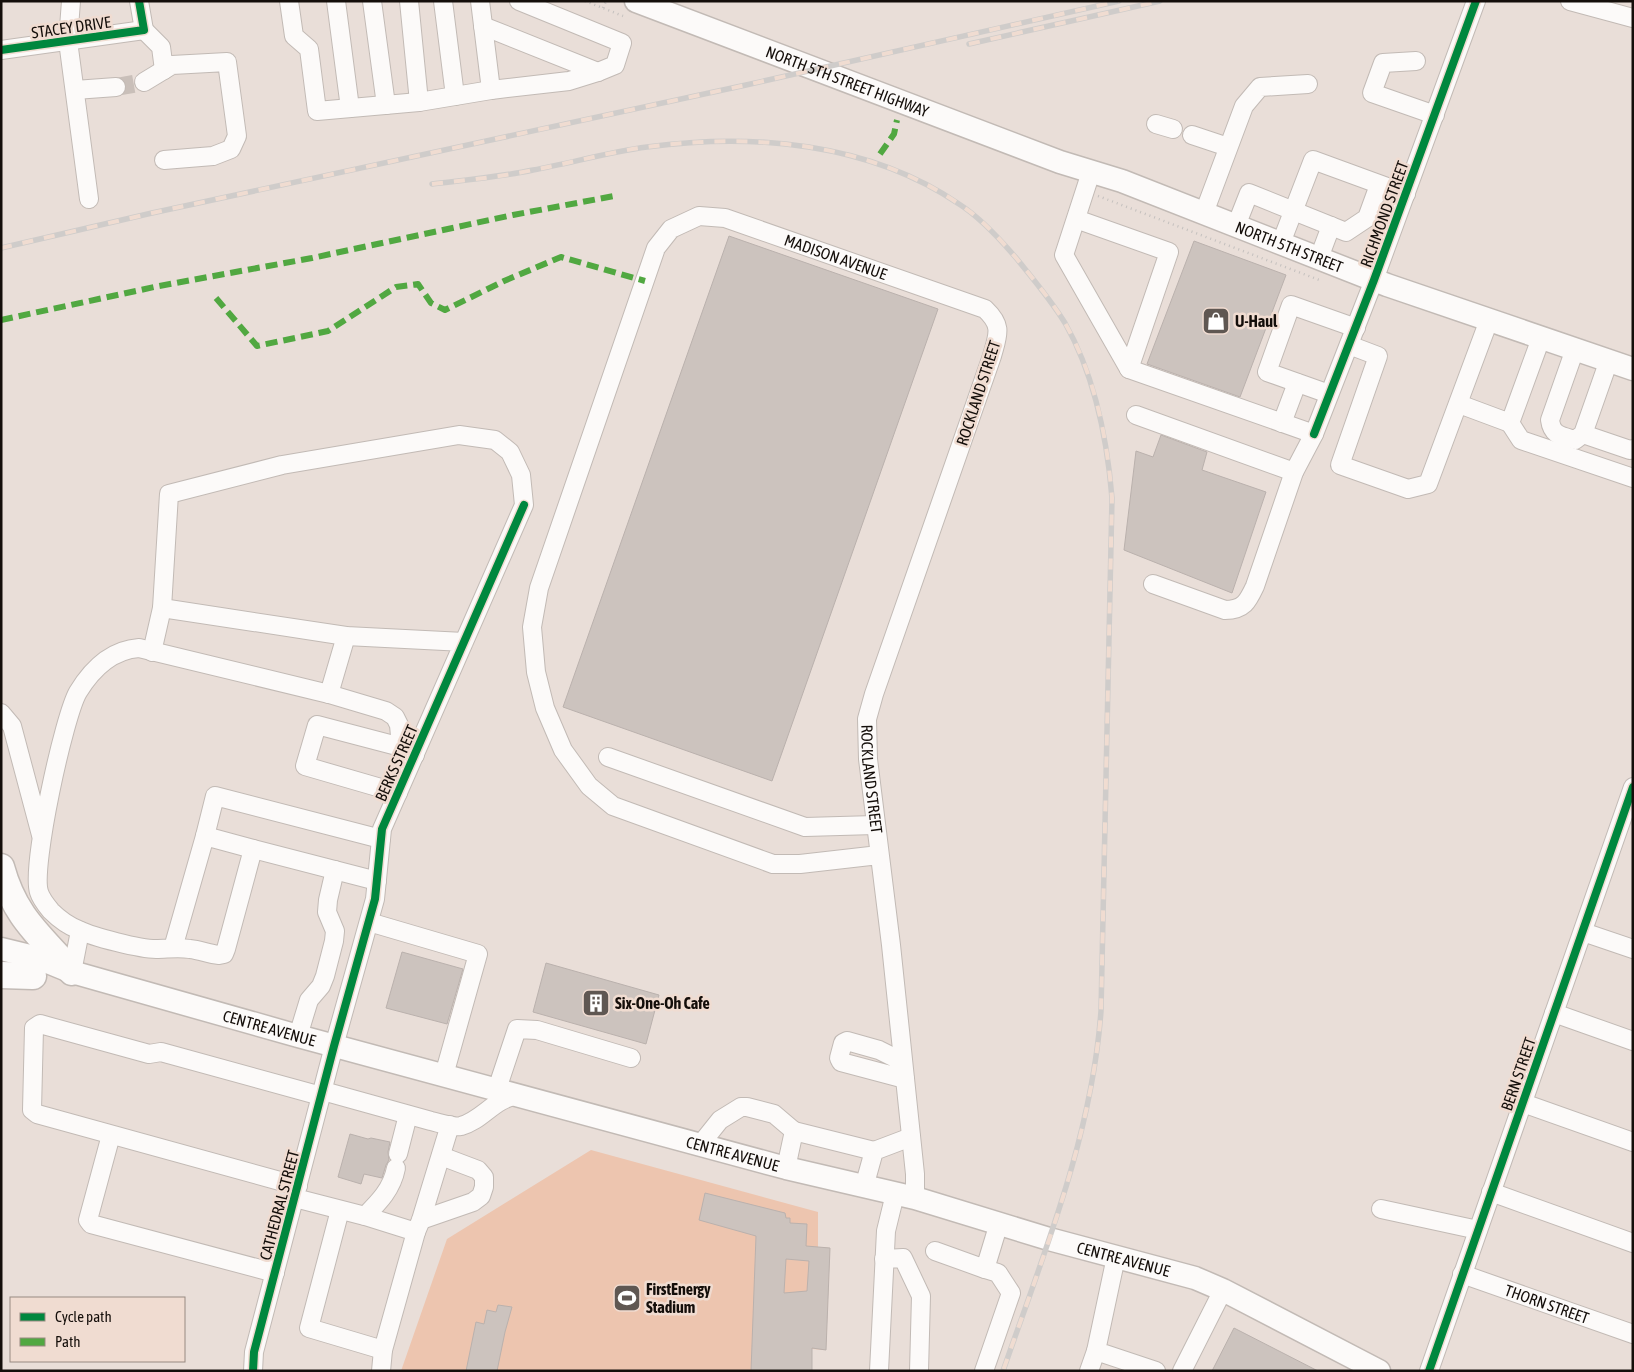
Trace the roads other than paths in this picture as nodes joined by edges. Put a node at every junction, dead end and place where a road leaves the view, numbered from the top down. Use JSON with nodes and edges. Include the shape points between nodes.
{"nodes":[{"id":1,"x":71,"y":1,"type":"edge"},
{"id":2,"x":139,"y":1,"type":"edge"},
{"id":3,"x":289,"y":1,"type":"edge"},
{"id":4,"x":336,"y":1,"type":"edge"},
{"id":5,"x":372,"y":1,"type":"edge"},
{"id":6,"x":409,"y":1,"type":"edge"},
{"id":7,"x":443,"y":1,"type":"edge"},
{"id":8,"x":480,"y":1,"type":"edge"},
{"id":9,"x":519,"y":1,"type":"edge"},
{"id":10,"x":636,"y":1,"type":"edge"},
{"id":11,"x":1476,"y":1,"type":"edge"},
{"id":12,"x":1570,"y":1,"type":"edge"},
{"id":13,"x":1633,"y":18,"type":"edge"},
{"id":14,"x":483,"y":26,"type":"junction"},
{"id":15,"x":144,"y":30,"type":"junction"},
{"id":16,"x":68,"y":41,"type":"junction"},
{"id":17,"x":1,"y":50,"type":"edge"},
{"id":18,"x":1416,"y":61,"type":"dead end"},
{"id":19,"x":164,"y":70,"type":"junction"},
{"id":20,"x":598,"y":72,"type":"junction"},
{"id":21,"x":144,"y":82,"type":"tunnel mouth"},
{"id":22,"x":1308,"y":84,"type":"dead end"},
{"id":23,"x":116,"y":87,"type":"tunnel mouth"},
{"id":24,"x":75,"y":90,"type":"junction"},
{"id":25,"x":490,"y":90,"type":"junction"},
{"id":26,"x":455,"y":96,"type":"junction"},
{"id":27,"x":419,"y":102,"type":"junction"},
{"id":28,"x":386,"y":105,"type":"junction"},
{"id":29,"x":350,"y":108,"type":"junction"},
{"id":30,"x":1435,"y":115,"type":"junction"},
{"id":31,"x":1156,"y":124,"type":"dead end"},
{"id":32,"x":1173,"y":129,"type":"dead end"},
{"id":33,"x":1192,"y":135,"type":"dead end"},
{"id":34,"x":1228,"y":147,"type":"junction"},
{"id":35,"x":164,"y":160,"type":"dead end"},
{"id":36,"x":1060,"y":162,"type":"joint"},
{"id":37,"x":1092,"y":172,"type":"junction"},
{"id":38,"x":1380,"y":185,"type":"junction"},
{"id":39,"x":1406,"y":194,"type":"junction"},
{"id":40,"x":90,"y":199,"type":"dead end"},
{"id":41,"x":1293,"y":212,"type":"junction"},
{"id":42,"x":1204,"y":213,"type":"junction"},
{"id":43,"x":1076,"y":219,"type":"junction"},
{"id":44,"x":1236,"y":226,"type":"junction"},
{"id":45,"x":1331,"y":226,"type":"junction"},
{"id":46,"x":1281,"y":243,"type":"junction"},
{"id":47,"x":1319,"y":258,"type":"junction"},
{"id":48,"x":1374,"y":280,"type":"junction"},
{"id":49,"x":996,"y":320,"type":"joint"},
{"id":50,"x":1489,"y":320,"type":"junction"},
{"id":51,"x":1356,"y":328,"type":"junction"},
{"id":52,"x":1542,"y":338,"type":"junction"},
{"id":53,"x":1349,"y":346,"type":"junction"},
{"id":54,"x":1575,"y":349,"type":"junction"},
{"id":55,"x":1609,"y":360,"type":"junction"},
{"id":56,"x":1633,"y":368,"type":"edge"},
{"id":57,"x":1129,"y":369,"type":"junction"},
{"id":58,"x":1297,"y":382,"type":"junction"},
{"id":59,"x":1329,"y":394,"type":"junction"},
{"id":60,"x":1459,"y":404,"type":"junction"},
{"id":61,"x":1136,"y":415,"type":"dead end"},
{"id":62,"x":1282,"y":423,"type":"junction"},
{"id":63,"x":1510,"y":424,"type":"junction"},
{"id":64,"x":1314,"y":434,"type":"junction"},
{"id":65,"x":1583,"y":434,"type":"junction"},
{"id":66,"x":1633,"y":449,"type":"edge"},
{"id":67,"x":1294,"y":472,"type":"junction"},
{"id":68,"x":1633,"y":478,"type":"edge"},
{"id":69,"x":1153,"y":584,"type":"dead end"},
{"id":70,"x":162,"y":608,"type":"junction"},
{"id":71,"x":346,"y":636,"type":"junction"},
{"id":72,"x":464,"y":642,"type":"junction"},
{"id":73,"x":152,"y":652,"type":"junction"},
{"id":74,"x":329,"y":694,"type":"junction"},
{"id":75,"x":1,"y":714,"type":"edge"},
{"id":76,"x":408,"y":751,"type":"junction"},
{"id":77,"x":608,"y":757,"type":"dead end"},
{"id":78,"x":1633,"y":787,"type":"edge"},
{"id":79,"x":398,"y":793,"type":"junction"},
{"id":80,"x":875,"y":825,"type":"junction"},
{"id":81,"x":205,"y":836,"type":"junction"},
{"id":82,"x":41,"y":838,"type":"junction"},
{"id":83,"x":381,"y":839,"type":"junction"},
{"id":84,"x":253,"y":849,"type":"junction"},
{"id":85,"x":879,"y":855,"type":"junction"},
{"id":86,"x":1,"y":867,"type":"edge"},
{"id":87,"x":335,"y":870,"type":"junction"},
{"id":88,"x":377,"y":881,"type":"junction"},
{"id":89,"x":369,"y":922,"type":"junction"},
{"id":90,"x":80,"y":931,"type":"junction"},
{"id":91,"x":1582,"y":932,"type":"junction"},
{"id":92,"x":173,"y":948,"type":"junction"},
{"id":93,"x":1,"y":949,"type":"edge"},
{"id":94,"x":1633,"y":949,"type":"edge"},
{"id":95,"x":1,"y":969,"type":"edge"},
{"id":96,"x":72,"y":972,"type":"junction"},
{"id":97,"x":1,"y":976,"type":"edge"},
{"id":98,"x":33,"y":976,"type":"junction"},
{"id":99,"x":321,"y":986,"type":"junction"},
{"id":100,"x":349,"y":994,"type":"junction"},
{"id":101,"x":1554,"y":1013,"type":"junction"},
{"id":102,"x":298,"y":1036,"type":"junction"},
{"id":103,"x":1633,"y":1041,"type":"edge"},
{"id":104,"x":334,"y":1046,"type":"junction"},
{"id":105,"x":631,"y":1058,"type":"dead end"},
{"id":106,"x":444,"y":1075,"type":"junction"},
{"id":107,"x":507,"y":1092,"type":"junction"},
{"id":108,"x":322,"y":1094,"type":"junction"},
{"id":109,"x":1523,"y":1103,"type":"junction"},
{"id":110,"x":408,"y":1115,"type":"junction"},
{"id":111,"x":450,"y":1125,"type":"junction"},
{"id":112,"x":794,"y":1131,"type":"junction"},
{"id":113,"x":111,"y":1135,"type":"junction"},
{"id":114,"x":911,"y":1137,"type":"junction"},
{"id":115,"x":1633,"y":1142,"type":"edge"},
{"id":116,"x":700,"y":1145,"type":"junction"},
{"id":117,"x":874,"y":1151,"type":"junction"},
{"id":118,"x":441,"y":1156,"type":"junction"},
{"id":119,"x":786,"y":1168,"type":"junction"},
{"id":120,"x":864,"y":1187,"type":"junction"},
{"id":121,"x":296,"y":1192,"type":"junction"},
{"id":122,"x":1491,"y":1192,"type":"junction"},
{"id":123,"x":905,"y":1196,"type":"junction"},
{"id":124,"x":340,"y":1210,"type":"junction"},
{"id":125,"x":1381,"y":1210,"type":"dead end"},
{"id":126,"x":365,"y":1216,"type":"junction"},
{"id":127,"x":999,"y":1223,"type":"junction"},
{"id":128,"x":419,"y":1226,"type":"junction"},
{"id":129,"x":1478,"y":1230,"type":"junction"},
{"id":130,"x":1633,"y":1243,"type":"edge"},
{"id":131,"x":935,"y":1251,"type":"dead end"},
{"id":132,"x":1116,"y":1257,"type":"junction"},
{"id":133,"x":884,"y":1259,"type":"junction"},
{"id":134,"x":985,"y":1268,"type":"junction"},
{"id":135,"x":275,"y":1273,"type":"junction"},
{"id":136,"x":1462,"y":1274,"type":"junction"},
{"id":137,"x":1222,"y":1290,"type":"junction"},
{"id":138,"x":1633,"y":1334,"type":"edge"},
{"id":139,"x":383,"y":1350,"type":"junction"},
{"id":140,"x":1096,"y":1351,"type":"junction"},
{"id":141,"x":253,"y":1371,"type":"edge"},
{"id":142,"x":381,"y":1371,"type":"edge"},
{"id":143,"x":879,"y":1371,"type":"edge"},
{"id":144,"x":919,"y":1371,"type":"edge"},
{"id":145,"x":984,"y":1371,"type":"edge"},
{"id":146,"x":1089,"y":1371,"type":"edge"},
{"id":147,"x":1156,"y":1371,"type":"edge"},
{"id":148,"x":1182,"y":1371,"type":"edge"},
{"id":149,"x":1379,"y":1371,"type":"edge"},
{"id":150,"x":1429,"y":1371,"type":"edge"}],
"edges":[{"from":1,"to":16,"type":"street"},
{"from":2,"to":15,"type":"street"},
{"from":3,"to":29,"type":"street","via":[[294,36],[309,50],[317,111]]},
{"from":4,"to":29,"type":"street"},
{"from":5,"to":28,"type":"street"},
{"from":6,"to":27,"type":"street"},
{"from":7,"to":26,"type":"street"},
{"from":8,"to":14,"type":"street"},
{"from":9,"to":20,"type":"street","via":[[622,43],[615,65]]},
{"from":10,"to":36,"type":"main road","name":"NORTH 5TH STREET HIGHWAY"},
{"from":11,"to":30,"type":"street","name":"RICHMOND STREET"},
{"from":12,"to":13,"type":"street"},
{"from":14,"to":20,"type":"street"},
{"from":14,"to":25,"type":"street"},
{"from":15,"to":16,"type":"street","name":"STACEY DRIVE"},
{"from":15,"to":19,"type":"street","via":[[161,47]]},
{"from":16,"to":17,"type":"street","name":"STACEY DRIVE"},
{"from":16,"to":24,"type":"street"},
{"from":18,"to":30,"type":"street","via":[[1383,63],[1372,93]]},
{"from":19,"to":21,"type":"street"},
{"from":19,"to":35,"type":"street","via":[[172,65],[227,62],[237,136],[231,149],[213,156]]},
{"from":20,"to":25,"type":"street","via":[[569,81]]},
{"from":22,"to":34,"type":"street","via":[[1260,87],[1244,106]]},
{"from":23,"to":24,"type":"street"},
{"from":24,"to":40,"type":"street"},
{"from":25,"to":26,"type":"street"},
{"from":26,"to":27,"type":"street"},
{"from":27,"to":28,"type":"street"},
{"from":28,"to":29,"type":"street"},
{"from":30,"to":39,"type":"street","name":"RICHMOND STREET"},
{"from":31,"to":32,"type":"street"},
{"from":33,"to":34,"type":"street"},
{"from":34,"to":42,"type":"street"},
{"from":36,"to":37,"type":"main road","name":"NORTH 5TH STREET"},
{"from":37,"to":42,"type":"main road","name":"NORTH 5TH STREET"},
{"from":37,"to":43,"type":"street"},
{"from":38,"to":39,"type":"street"},
{"from":38,"to":41,"type":"street","via":[[1313,160]]},
{"from":38,"to":45,"type":"street","via":[[1366,218],[1346,232]]},
{"from":39,"to":48,"type":"street","name":"RICHMOND STREET"},
{"from":41,"to":44,"type":"street","via":[[1249,194]]},
{"from":41,"to":45,"type":"street"},
{"from":41,"to":46,"type":"street"},
{"from":42,"to":44,"type":"main road","name":"NORTH 5TH STREET"},
{"from":43,"to":57,"type":"street","via":[[1064,254]]},
{"from":43,"to":57,"type":"street","via":[[1169,252]]},
{"from":44,"to":46,"type":"main road","name":"NORTH 5TH STREET"},
{"from":45,"to":47,"type":"street"},
{"from":46,"to":47,"type":"main road","name":"NORTH 5TH STREET"},
{"from":47,"to":48,"type":"main road","name":"NORTH 5TH STREET"},
{"from":48,"to":50,"type":"main road","name":"NORTH 5TH STREET"},
{"from":48,"to":51,"type":"street","name":"RICHMOND STREET"},
{"from":49,"to":80,"type":"street","name":"ROCKLAND STREET","via":[[998,335],[992,356],[870,706],[867,719],[868,759]]},
{"from":49,"to":85,"type":"street","name":"MADISON AVENUE","via":[[985,309],[724,218],[699,216],[671,229],[656,248],[540,588],[532,627],[536,672],[546,708],[563,750],[588,786],[613,806],[773,864]]},
{"from":50,"to":52,"type":"main road","name":"NORTH 5TH STREET"},
{"from":50,"to":60,"type":"street"},
{"from":51,"to":53,"type":"street","name":"RICHMOND STREET"},
{"from":51,"to":58,"type":"street","via":[[1291,305],[1267,372]]},
{"from":52,"to":54,"type":"main road","name":"NORTH 5TH STREET"},
{"from":52,"to":63,"type":"street"},
{"from":53,"to":59,"type":"street","name":"RICHMOND STREET"},
{"from":53,"to":60,"type":"street","via":[[1378,356],[1340,465],[1408,489],[1428,484]]},
{"from":54,"to":55,"type":"main road","name":"NORTH 5TH STREET"},
{"from":54,"to":65,"type":"street","via":[[1550,420],[1556,434],[1575,440]]},
{"from":55,"to":56,"type":"main road","name":"NORTH 5TH STREET"},
{"from":55,"to":65,"type":"street"},
{"from":57,"to":62,"type":"street"},
{"from":58,"to":59,"type":"street"},
{"from":58,"to":62,"type":"street"},
{"from":59,"to":64,"type":"street","name":"RICHMOND STREET"},
{"from":60,"to":63,"type":"street"},
{"from":61,"to":67,"type":"street"},
{"from":62,"to":64,"type":"street"},
{"from":63,"to":68,"type":"street","via":[[1521,440]]},
{"from":64,"to":67,"type":"street","name":"RICHMOND STREET"},
{"from":65,"to":66,"type":"street"},
{"from":67,"to":69,"type":"street","name":"RICHMOND STREET","via":[[1248,602],[1234,610],[1225,610]]},
{"from":70,"to":71,"type":"street"},
{"from":70,"to":72,"type":"street","name":"BERKS STREET","via":[[169,494],[282,465],[458,434],[494,440],[510,452],[521,475],[524,505]]},
{"from":70,"to":73,"type":"street"},
{"from":71,"to":72,"type":"street"},
{"from":71,"to":74,"type":"street"},
{"from":72,"to":76,"type":"street","name":"BERKS STREET"},
{"from":73,"to":74,"type":"street"},
{"from":73,"to":82,"type":"street","via":[[129,649],[109,657],[93,670],[77,693],[67,719]]},
{"from":74,"to":76,"type":"street","via":[[386,711],[395,717]]},
{"from":75,"to":82,"type":"street","via":[[12,726]]},
{"from":76,"to":79,"type":"street","name":"BERKS STREET"},
{"from":76,"to":79,"type":"street","via":[[317,725],[305,766]]},
{"from":77,"to":80,"type":"street","via":[[805,827]]},
{"from":78,"to":91,"type":"street","name":"BERN STREET"},
{"from":79,"to":83,"type":"street","name":"BERKS STREET","via":[[382,829]]},
{"from":80,"to":85,"type":"street","name":"ROCKLAND STREET"},
{"from":81,"to":83,"type":"street","via":[[215,796]]},
{"from":81,"to":84,"type":"street"},
{"from":81,"to":92,"type":"street"},
{"from":82,"to":90,"type":"street","via":[[38,891],[44,903],[58,917]]},
{"from":83,"to":88,"type":"street","name":"BERKS STREET"},
{"from":84,"to":87,"type":"street"},
{"from":84,"to":92,"type":"street","via":[[224,954]]},
{"from":85,"to":114,"type":"street","name":"ROCKLAND STREET"},
{"from":86,"to":96,"type":"highway","via":[[20,913]]},
{"from":87,"to":88,"type":"street"},
{"from":87,"to":99,"type":"street","via":[[327,912],[335,931]]},
{"from":88,"to":89,"type":"street","name":"BERKS STREET"},
{"from":89,"to":100,"type":"street","name":"BERKS STREET"},
{"from":89,"to":106,"type":"street","via":[[478,954]]},
{"from":90,"to":92,"type":"street","via":[[142,948]]},
{"from":90,"to":96,"type":"street"},
{"from":91,"to":94,"type":"street"},
{"from":91,"to":101,"type":"street","name":"BERN STREET"},
{"from":93,"to":96,"type":"main road","name":"CENTRE AVENUE","via":[[38,958]]},
{"from":95,"to":98,"type":"main road","name":"CENTRE AVENUE"},
{"from":96,"to":98,"type":"main road","name":"CENTRE AVENUE"},
{"from":96,"to":102,"type":"main road","name":"CENTRE AVENUE"},
{"from":97,"to":98,"type":"highway"},
{"from":99,"to":100,"type":"street"},
{"from":99,"to":102,"type":"street","via":[[309,1000]]},
{"from":100,"to":104,"type":"street","name":"BERKS STREET"},
{"from":101,"to":103,"type":"street"},
{"from":101,"to":109,"type":"street","name":"BERN STREET"},
{"from":102,"to":104,"type":"main road","name":"CENTRE AVENUE"},
{"from":104,"to":106,"type":"main road","name":"CENTRE AVENUE"},
{"from":104,"to":108,"type":"street","name":"CATHEDRAL STREET"},
{"from":105,"to":107,"type":"street","via":[[537,1030],[517,1029]]},
{"from":106,"to":107,"type":"main road","name":"CENTRE AVENUE"},
{"from":107,"to":111,"type":"street","via":[[508,1097],[471,1122],[459,1127]]},
{"from":107,"to":116,"type":"main road","name":"CENTRE AVENUE"},
{"from":108,"to":110,"type":"street"},
{"from":108,"to":113,"type":"street","via":[[161,1052],[149,1054],[40,1024],[34,1028],[32,1110]]},
{"from":108,"to":121,"type":"street","name":"CATHEDRAL STREET"},
{"from":109,"to":115,"type":"street"},
{"from":109,"to":122,"type":"street","name":"BERN STREET"},
{"from":110,"to":111,"type":"street"},
{"from":110,"to":126,"type":"street","via":[[394,1176],[385,1195]]},
{"from":111,"to":118,"type":"street"},
{"from":112,"to":116,"type":"street","via":[[774,1114],[741,1107],[720,1120]]},
{"from":112,"to":117,"type":"street"},
{"from":112,"to":119,"type":"street"},
{"from":113,"to":121,"type":"street"},
{"from":113,"to":135,"type":"street","via":[[88,1220],[91,1224]]},
{"from":114,"to":117,"type":"street"},
{"from":114,"to":123,"type":"street","name":"ROCKLAND STREET","via":[[915,1174]]},
{"from":116,"to":119,"type":"main road","name":"CENTRE AVENUE"},
{"from":117,"to":120,"type":"street"},
{"from":118,"to":128,"type":"street"},
{"from":118,"to":128,"type":"street","via":[[478,1170],[484,1177],[484,1187],[473,1202]]},
{"from":119,"to":120,"type":"main road","name":"CENTRE AVENUE"},
{"from":120,"to":123,"type":"main road","name":"CENTRE AVENUE"},
{"from":121,"to":124,"type":"street"},
{"from":121,"to":135,"type":"street","name":"CATHEDRAL STREET"},
{"from":122,"to":129,"type":"street","name":"BERN STREET"},
{"from":122,"to":130,"type":"street"},
{"from":123,"to":127,"type":"main road","name":"CENTRE AVENUE"},
{"from":123,"to":133,"type":"street","name":"ROCKLAND STREET","via":[[886,1231]]},
{"from":124,"to":126,"type":"street"},
{"from":124,"to":139,"type":"street","via":[[309,1328]]},
{"from":125,"to":129,"type":"street"},
{"from":126,"to":128,"type":"street"},
{"from":127,"to":132,"type":"main road","name":"CENTRE AVENUE"},
{"from":127,"to":134,"type":"street"},
{"from":128,"to":139,"type":"street"},
{"from":129,"to":136,"type":"street","name":"BERN STREET"},
{"from":131,"to":134,"type":"street"},
{"from":132,"to":137,"type":"main road","name":"CENTRE AVENUE","via":[[1195,1278]]},
{"from":132,"to":140,"type":"street"},
{"from":133,"to":143,"type":"street","name":"ROCKLAND STREET"},
{"from":133,"to":144,"type":"street","via":[[903,1258],[921,1296]]},
{"from":134,"to":145,"type":"street","via":[[998,1273],[1011,1292]]},
{"from":135,"to":141,"type":"street","name":"CATHEDRAL STREET","via":[[254,1352]]},
{"from":136,"to":138,"type":"street","name":"THORN STREET"},
{"from":136,"to":150,"type":"street","name":"BERN STREET"},
{"from":137,"to":148,"type":"street"},
{"from":137,"to":149,"type":"main road","name":"CENTRE AVENUE"},
{"from":139,"to":142,"type":"street"},
{"from":140,"to":146,"type":"street"},
{"from":140,"to":147,"type":"street"}]}
